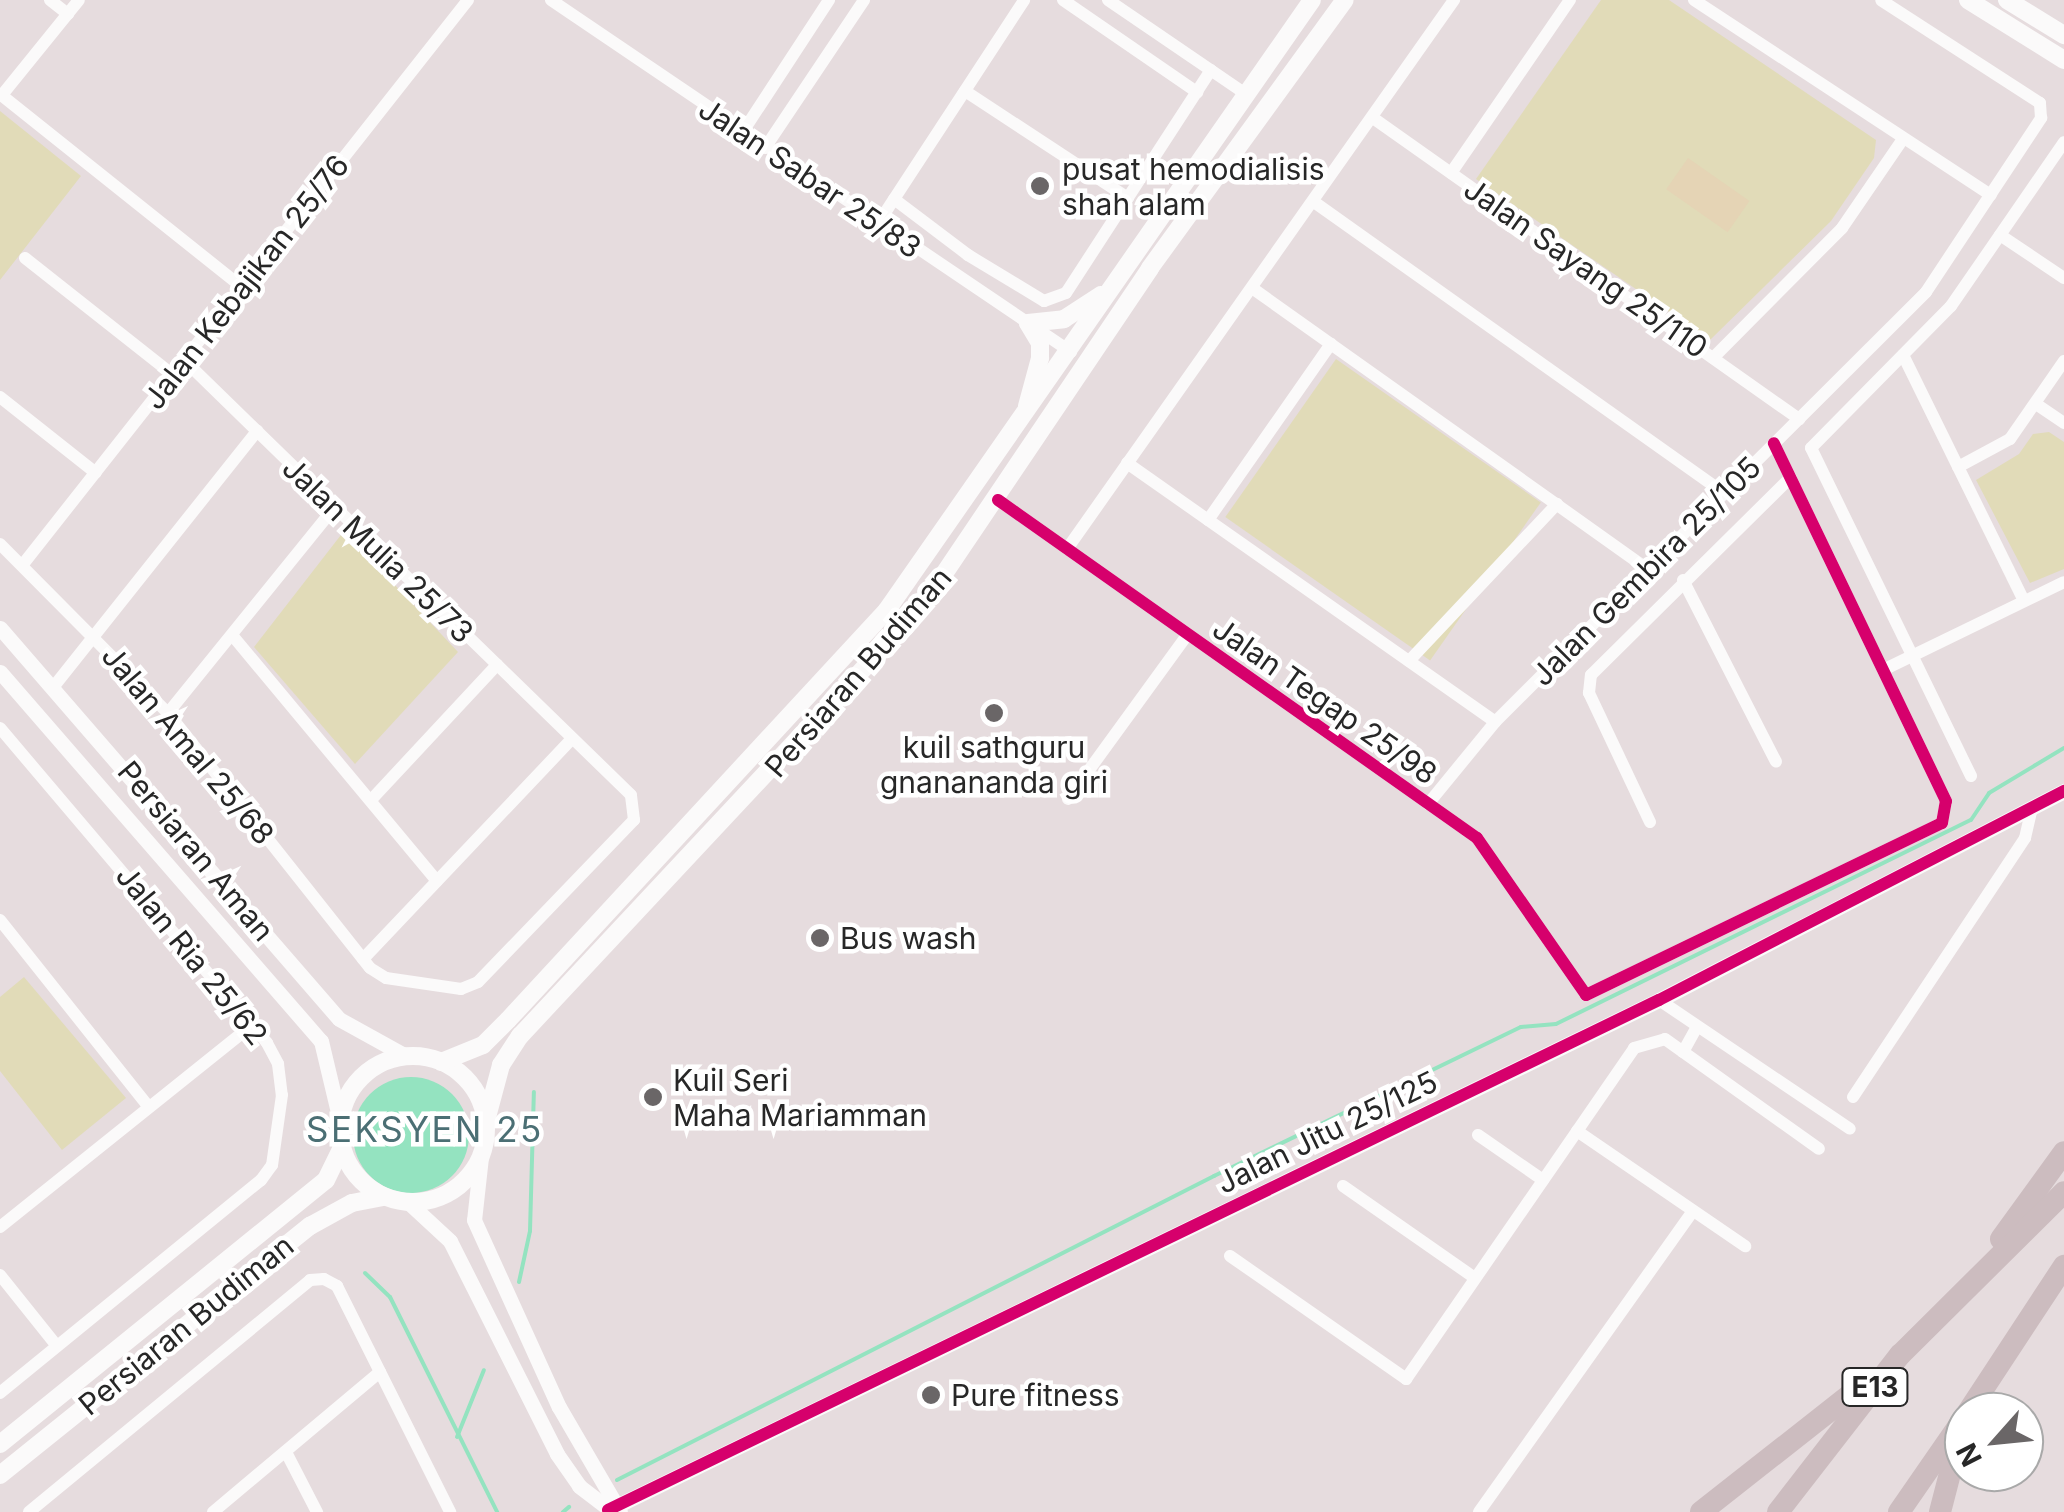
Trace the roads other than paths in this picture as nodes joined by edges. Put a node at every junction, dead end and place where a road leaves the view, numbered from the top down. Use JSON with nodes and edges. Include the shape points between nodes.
{"nodes":[{"id":1,"x":50,"y":0,"type":"edge"},
{"id":2,"x":79,"y":0,"type":"edge"},
{"id":3,"x":468,"y":0,"type":"edge"},
{"id":4,"x":551,"y":0,"type":"edge"},
{"id":5,"x":830,"y":0,"type":"edge"},
{"id":6,"x":864,"y":0,"type":"edge"},
{"id":7,"x":1024,"y":0,"type":"edge"},
{"id":8,"x":1064,"y":0,"type":"edge"},
{"id":9,"x":1108,"y":0,"type":"edge"},
{"id":10,"x":1312,"y":0,"type":"edge"},
{"id":11,"x":1344,"y":0,"type":"edge"},
{"id":12,"x":1454,"y":0,"type":"edge"},
{"id":13,"x":1570,"y":0,"type":"edge"},
{"id":14,"x":1694,"y":0,"type":"edge"},
{"id":15,"x":1881,"y":0,"type":"edge"},
{"id":16,"x":1968,"y":0,"type":"edge"},
{"id":17,"x":2007,"y":0,"type":"edge"},
{"id":18,"x":68,"y":14,"type":"junction"},
{"id":19,"x":2064,"y":35,"type":"edge"},
{"id":20,"x":2064,"y":60,"type":"edge"},
{"id":21,"x":1211,"y":70,"type":"junction"},
{"id":22,"x":965,"y":90,"type":"junction"},
{"id":23,"x":1197,"y":92,"type":"junction"},
{"id":24,"x":1244,"y":92,"type":"junction"},
{"id":25,"x":1,"y":94,"type":"edge"},
{"id":26,"x":1373,"y":118,"type":"junction"},
{"id":27,"x":742,"y":133,"type":"junction"},
{"id":28,"x":1903,"y":138,"type":"junction"},
{"id":29,"x":2064,"y":142,"type":"edge"},
{"id":30,"x":764,"y":148,"type":"junction"},
{"id":31,"x":1451,"y":173,"type":"junction"},
{"id":32,"x":1992,"y":195,"type":"junction"},
{"id":33,"x":1128,"y":198,"type":"junction"},
{"id":34,"x":894,"y":199,"type":"junction"},
{"id":35,"x":1314,"y":202,"type":"junction"},
{"id":36,"x":879,"y":222,"type":"junction"},
{"id":37,"x":2000,"y":235,"type":"junction"},
{"id":38,"x":25,"y":258,"type":"dead end"},
{"id":39,"x":1150,"y":268,"type":"junction"},
{"id":40,"x":1120,"y":276,"type":"junction"},
{"id":41,"x":2064,"y":278,"type":"edge"},
{"id":42,"x":242,"y":287,"type":"junction"},
{"id":43,"x":1252,"y":288,"type":"junction"},
{"id":44,"x":1028,"y":324,"type":"junction"},
{"id":45,"x":1331,"y":344,"type":"junction"},
{"id":46,"x":1071,"y":352,"type":"junction"},
{"id":47,"x":1903,"y":355,"type":"junction"},
{"id":48,"x":1713,"y":358,"type":"junction"},
{"id":49,"x":184,"y":360,"type":"junction"},
{"id":50,"x":2064,"y":361,"type":"edge"},
{"id":51,"x":173,"y":375,"type":"junction"},
{"id":52,"x":0,"y":397,"type":"edge"},
{"id":53,"x":2036,"y":404,"type":"junction"},
{"id":54,"x":1798,"y":419,"type":"junction"},
{"id":55,"x":2064,"y":423,"type":"edge"},
{"id":56,"x":1020,"y":426,"type":"junction"},
{"id":57,"x":256,"y":431,"type":"junction"},
{"id":58,"x":1774,"y":443,"type":"junction"},
{"id":59,"x":1127,"y":464,"type":"junction"},
{"id":60,"x":1958,"y":467,"type":"junction"},
{"id":61,"x":96,"y":473,"type":"junction"},
{"id":62,"x":1791,"y":478,"type":"junction"},
{"id":63,"x":1724,"y":493,"type":"junction"},
{"id":64,"x":998,"y":500,"type":"junction"},
{"id":65,"x":1557,"y":504,"type":"junction"},
{"id":66,"x":334,"y":507,"type":"junction"},
{"id":67,"x":1208,"y":520,"type":"junction"},
{"id":68,"x":0,"y":544,"type":"edge"},
{"id":69,"x":1067,"y":549,"type":"junction"},
{"id":70,"x":24,"y":564,"type":"junction"},
{"id":71,"x":1648,"y":569,"type":"junction"},
{"id":72,"x":1683,"y":580,"type":"junction"},
{"id":73,"x":2064,"y":582,"type":"edge"},
{"id":74,"x":2024,"y":602,"type":"junction"},
{"id":75,"x":887,"y":610,"type":"junction"},
{"id":76,"x":0,"y":628,"type":"edge"},
{"id":77,"x":232,"y":634,"type":"junction"},
{"id":78,"x":1188,"y":634,"type":"junction"},
{"id":79,"x":98,"y":638,"type":"junction"},
{"id":80,"x":1913,"y":656,"type":"junction"},
{"id":81,"x":1409,"y":661,"type":"junction"},
{"id":82,"x":496,"y":665,"type":"junction"},
{"id":83,"x":1883,"y":670,"type":"junction"},
{"id":84,"x":0,"y":672,"type":"edge"},
{"id":85,"x":55,"y":684,"type":"junction"},
{"id":86,"x":168,"y":713,"type":"junction"},
{"id":87,"x":1496,"y":722,"type":"junction"},
{"id":88,"x":0,"y":728,"type":"edge"},
{"id":89,"x":572,"y":739,"type":"junction"},
{"id":90,"x":1776,"y":762,"type":"dead end"},
{"id":91,"x":1971,"y":776,"type":"dead end"},
{"id":92,"x":2064,"y":790,"type":"edge"},
{"id":93,"x":2064,"y":798,"type":"edge"},
{"id":94,"x":1068,"y":799,"type":"dead end"},
{"id":95,"x":371,"y":800,"type":"junction"},
{"id":96,"x":1428,"y":804,"type":"junction"},
{"id":97,"x":2047,"y":804,"type":"junction"},
{"id":98,"x":2032,"y":812,"type":"junction"},
{"id":99,"x":1650,"y":822,"type":"dead end"},
{"id":100,"x":438,"y":881,"type":"junction"},
{"id":101,"x":0,"y":920,"type":"edge"},
{"id":102,"x":363,"y":959,"type":"junction"},
{"id":103,"x":1659,"y":1000,"type":"junction"},
{"id":104,"x":252,"y":1025,"type":"junction"},
{"id":105,"x":1698,"y":1027,"type":"junction"},
{"id":106,"x":1683,"y":1052,"type":"junction"},
{"id":107,"x":406,"y":1056,"type":"junction"},
{"id":108,"x":441,"y":1062,"type":"junction"},
{"id":109,"x":1853,"y":1097,"type":"dead end"},
{"id":110,"x":149,"y":1108,"type":"junction"},
{"id":111,"x":340,"y":1121,"type":"junction"},
{"id":112,"x":486,"y":1121,"type":"junction"},
{"id":113,"x":1850,"y":1129,"type":"dead end"},
{"id":114,"x":1577,"y":1131,"type":"junction"},
{"id":115,"x":1478,"y":1135,"type":"dead end"},
{"id":116,"x":342,"y":1147,"type":"junction"},
{"id":117,"x":1819,"y":1149,"type":"dead end"},
{"id":118,"x":2064,"y":1152,"type":"edge"},
{"id":119,"x":481,"y":1157,"type":"junction"},
{"id":120,"x":1543,"y":1180,"type":"junction"},
{"id":121,"x":1343,"y":1186,"type":"dead end"},
{"id":122,"x":2064,"y":1192,"type":"edge"},
{"id":123,"x":384,"y":1197,"type":"junction"},
{"id":124,"x":409,"y":1203,"type":"junction"},
{"id":125,"x":1692,"y":1211,"type":"junction"},
{"id":126,"x":0,"y":1227,"type":"edge"},
{"id":127,"x":1745,"y":1246,"type":"dead end"},
{"id":128,"x":1230,"y":1256,"type":"dead end"},
{"id":129,"x":2064,"y":1266,"type":"edge"},
{"id":130,"x":0,"y":1275,"type":"edge"},
{"id":131,"x":1476,"y":1278,"type":"junction"},
{"id":132,"x":1968,"y":1288,"type":"junction"},
{"id":133,"x":56,"y":1345,"type":"junction"},
{"id":134,"x":1900,"y":1355,"type":"junction"},
{"id":135,"x":380,"y":1372,"type":"junction"},
{"id":136,"x":1981,"y":1392,"type":"edge"},
{"id":137,"x":0,"y":1394,"type":"edge"},
{"id":138,"x":0,"y":1444,"type":"edge"},
{"id":139,"x":1944,"y":1446,"type":"edge"},
{"id":140,"x":286,"y":1452,"type":"junction"},
{"id":141,"x":0,"y":1476,"type":"edge"},
{"id":142,"x":614,"y":1510,"type":"edge"},
{"id":143,"x":29,"y":1512,"type":"edge"},
{"id":144,"x":213,"y":1512,"type":"edge"},
{"id":145,"x":317,"y":1512,"type":"edge"},
{"id":146,"x":450,"y":1512,"type":"edge"},
{"id":147,"x":1479,"y":1512,"type":"edge"},
{"id":148,"x":1700,"y":1512,"type":"edge"},
{"id":149,"x":1778,"y":1512,"type":"edge"},
{"id":150,"x":1898,"y":1512,"type":"edge"}],
"edges":[{"from":1,"to":18,"type":"street"},
{"from":2,"to":18,"type":"street"},
{"from":3,"to":42,"type":"street","name":"Jalan Kebajikan 25/76"},
{"from":4,"to":27,"type":"street","name":"Jalan Sabar 25/83"},
{"from":5,"to":27,"type":"street"},
{"from":6,"to":30,"type":"street"},
{"from":7,"to":22,"type":"street"},
{"from":8,"to":23,"type":"street"},
{"from":9,"to":21,"type":"street"},
{"from":10,"to":24,"type":"main road","name":"Persiaran Budiman"},
{"from":11,"to":39,"type":"main road","name":"Persiaran Budiman"},
{"from":12,"to":26,"type":"street"},
{"from":13,"to":31,"type":"street"},
{"from":14,"to":28,"type":"street"},
{"from":15,"to":32,"type":"street","name":"Jalan Gembira 25/105","via":[[2040,103],[2041,118]]},
{"from":16,"to":20,"type":"main road"},
{"from":17,"to":19,"type":"main road"},
{"from":18,"to":25,"type":"street"},
{"from":21,"to":23,"type":"street"},
{"from":21,"to":24,"type":"street"},
{"from":22,"to":33,"type":"street"},
{"from":22,"to":34,"type":"street"},
{"from":23,"to":33,"type":"street"},
{"from":24,"to":40,"type":"main road","name":"Persiaran Budiman"},
{"from":25,"to":42,"type":"street"},
{"from":26,"to":31,"type":"street","name":"Jalan Sayang 25/110"},
{"from":26,"to":35,"type":"street"},
{"from":27,"to":30,"type":"street","name":"Jalan Sabar 25/83"},
{"from":28,"to":32,"type":"street"},
{"from":28,"to":48,"type":"street","via":[[1842,228]]},
{"from":29,"to":37,"type":"street"},
{"from":30,"to":36,"type":"street","name":"Jalan Sabar 25/83"},
{"from":31,"to":48,"type":"street","name":"Jalan Sayang 25/110"},
{"from":32,"to":54,"type":"street","name":"Jalan Gembira 25/105","via":[[1926,292]]},
{"from":33,"to":34,"type":"street","via":[[1066,293],[1044,301]]},
{"from":34,"to":36,"type":"street"},
{"from":35,"to":43,"type":"street"},
{"from":35,"to":63,"type":"street"},
{"from":36,"to":44,"type":"street","name":"Jalan Sabar 25/83"},
{"from":37,"to":41,"type":"street"},
{"from":37,"to":47,"type":"street","via":[[1951,306]]},
{"from":38,"to":51,"type":"street"},
{"from":39,"to":46,"type":"main road","via":[[1085,350]]},
{"from":39,"to":64,"type":"main road","name":"Persiaran Budiman"},
{"from":40,"to":44,"type":"main road","via":[[1088,308],[1064,320]]},
{"from":40,"to":46,"type":"main road","name":"Persiaran Budiman"},
{"from":42,"to":49,"type":"street","name":"Jalan Kebajikan 25/76"},
{"from":43,"to":45,"type":"street"},
{"from":43,"to":59,"type":"street"},
{"from":44,"to":46,"type":"street","name":"Jalan Sabar 25/83"},
{"from":44,"to":56,"type":"main road","via":[[1040,358]]},
{"from":45,"to":65,"type":"street"},
{"from":45,"to":67,"type":"street"},
{"from":46,"to":56,"type":"main road","name":"Persiaran Budiman"},
{"from":47,"to":60,"type":"street"},
{"from":47,"to":80,"type":"street","via":[[1811,448]]},
{"from":48,"to":54,"type":"street","name":"Jalan Sayang 25/110"},
{"from":49,"to":51,"type":"street","name":"Jalan Kebajikan 25/76"},
{"from":49,"to":57,"type":"street","name":"Jalan Mulia 25/73"},
{"from":50,"to":53,"type":"street"},
{"from":51,"to":61,"type":"street","name":"Jalan Kebajikan 25/76"},
{"from":52,"to":61,"type":"street"},
{"from":53,"to":55,"type":"street"},
{"from":53,"to":60,"type":"street","via":[[2010,439]]},
{"from":54,"to":58,"type":"street","name":"Jalan Gembira 25/105"},
{"from":56,"to":75,"type":"main road","name":"Persiaran Budiman"},
{"from":57,"to":66,"type":"street","name":"Jalan Mulia 25/73"},
{"from":57,"to":79,"type":"street"},
{"from":58,"to":62,"type":"street"},
{"from":58,"to":63,"type":"street","name":"Jalan Gembira 25/105"},
{"from":59,"to":67,"type":"street"},
{"from":59,"to":69,"type":"street"},
{"from":60,"to":74,"type":"street"},
{"from":61,"to":70,"type":"street","name":"Jalan Kebajikan 25/76"},
{"from":62,"to":72,"type":"street"},
{"from":62,"to":83,"type":"street"},
{"from":63,"to":71,"type":"street","name":"Jalan Gembira 25/105"},
{"from":64,"to":69,"type":"street","name":"Jalan Tegap 25/98"},
{"from":64,"to":75,"type":"main road","via":[[976,508]]},
{"from":64,"to":112,"type":"main road","name":"Persiaran Budiman","via":[[924,605],[823,719],[520,1036],[502,1065]]},
{"from":65,"to":71,"type":"street"},
{"from":65,"to":81,"type":"street"},
{"from":66,"to":77,"type":"street"},
{"from":66,"to":82,"type":"street","name":"Jalan Mulia 25/73"},
{"from":67,"to":81,"type":"street"},
{"from":68,"to":70,"type":"street","name":"Jalan Amal 25/68"},
{"from":69,"to":78,"type":"street","name":"Jalan Tegap 25/98"},
{"from":70,"to":79,"type":"street","name":"Jalan Amal 25/68"},
{"from":71,"to":87,"type":"street","name":"Jalan Gembira 25/105"},
{"from":72,"to":90,"type":"street"},
{"from":72,"to":99,"type":"street","via":[[1591,676],[1588,693]]},
{"from":73,"to":74,"type":"street"},
{"from":74,"to":80,"type":"street"},
{"from":75,"to":108,"type":"main road","name":"Persiaran Budiman","via":[[508,1020],[483,1045]]},
{"from":76,"to":85,"type":"street","name":"Persiaran Aman"},
{"from":77,"to":86,"type":"street"},
{"from":77,"to":95,"type":"street"},
{"from":78,"to":94,"type":"street"},
{"from":78,"to":96,"type":"street","name":"Jalan Tegap 25/98"},
{"from":79,"to":85,"type":"street"},
{"from":79,"to":86,"type":"street","name":"Jalan Amal 25/68"},
{"from":80,"to":83,"type":"street"},
{"from":80,"to":91,"type":"street"},
{"from":81,"to":87,"type":"street"},
{"from":82,"to":89,"type":"street","name":"Jalan Mulia 25/73"},
{"from":82,"to":95,"type":"street"},
{"from":83,"to":96,"type":"street","name":"Jalan Tegap 25/98","via":[[1946,800],[1942,823],[1598,994],[1576,988],[1477,838]]},
{"from":84,"to":111,"type":"street","name":"Persiaran Aman","via":[[321,1042]]},
{"from":85,"to":107,"type":"street","name":"Persiaran Aman","via":[[339,1020]]},
{"from":86,"to":102,"type":"street","name":"Jalan Amal 25/68"},
{"from":87,"to":96,"type":"street","name":"Jalan Gembira 25/105"},
{"from":88,"to":104,"type":"street","name":"Jalan Ria 25/62"},
{"from":89,"to":100,"type":"street"},
{"from":89,"to":102,"type":"street","name":"Jalan Mulia 25/73","via":[[632,795],[634,820],[478,982],[460,990],[386,978]]},
{"from":92,"to":97,"type":"street","name":"Jalan Jitu 25/125"},
{"from":93,"to":97,"type":"street"},
{"from":95,"to":100,"type":"street"},
{"from":97,"to":98,"type":"street","name":"Jalan Jitu 25/125"},
{"from":98,"to":103,"type":"street","name":"Jalan Jitu 25/125"},
{"from":98,"to":109,"type":"street","via":[[2025,838]]},
{"from":100,"to":102,"type":"street"},
{"from":101,"to":110,"type":"street"},
{"from":103,"to":105,"type":"street"},
{"from":103,"to":142,"type":"street","name":"Jalan Jitu 25/125"},
{"from":104,"to":110,"type":"street"},
{"from":104,"to":133,"type":"street","name":"Jalan Ria 25/62","via":[[281,1078],[272,1165]]},
{"from":105,"to":106,"type":"street"},
{"from":105,"to":113,"type":"street"},
{"from":106,"to":114,"type":"street","via":[[1665,1039],[1634,1048]]},
{"from":106,"to":117,"type":"street"},
{"from":107,"to":108,"type":"main road"},
{"from":107,"to":111,"type":"main road","via":[[362,1077]]},
{"from":108,"to":112,"type":"main road","via":[[472,1086]]},
{"from":110,"to":126,"type":"street"},
{"from":111,"to":116,"type":"main road"},
{"from":112,"to":119,"type":"main road"},
{"from":114,"to":120,"type":"street"},
{"from":114,"to":125,"type":"street"},
{"from":115,"to":120,"type":"street"},
{"from":116,"to":123,"type":"main road","via":[[358,1176]]},
{"from":116,"to":138,"type":"main road","name":"Persiaran Budiman","via":[[326,1180]]},
{"from":118,"to":132,"type":"highway"},
{"from":119,"to":124,"type":"main road","via":[[452,1192]]},
{"from":119,"to":142,"type":"street","via":[[474,1220]]},
{"from":120,"to":131,"type":"street"},
{"from":121,"to":131,"type":"street"},
{"from":122,"to":132,"type":"highway","number":"E13"},
{"from":123,"to":124,"type":"main road"},
{"from":123,"to":141,"type":"main road","name":"Persiaran Budiman","via":[[342,1207],[310,1226]]},
{"from":124,"to":142,"type":"street","via":[[450,1242],[557,1454],[579,1486]]},
{"from":125,"to":127,"type":"street"},
{"from":125,"to":147,"type":"street"},
{"from":128,"to":131,"type":"street","via":[[1406,1379]]},
{"from":129,"to":136,"type":"highway"},
{"from":130,"to":133,"type":"street"},
{"from":132,"to":134,"type":"highway","number":"E13"},
{"from":133,"to":137,"type":"street","name":"Jalan Ria 25/62"},
{"from":134,"to":148,"type":"highway"},
{"from":134,"to":149,"type":"highway","number":"E13"},
{"from":135,"to":140,"type":"street"},
{"from":135,"to":143,"type":"street","via":[[337,1286],[310,1280]]},
{"from":135,"to":146,"type":"street"},
{"from":139,"to":150,"type":"highway"},
{"from":140,"to":144,"type":"street"},
{"from":140,"to":145,"type":"street"}]}
